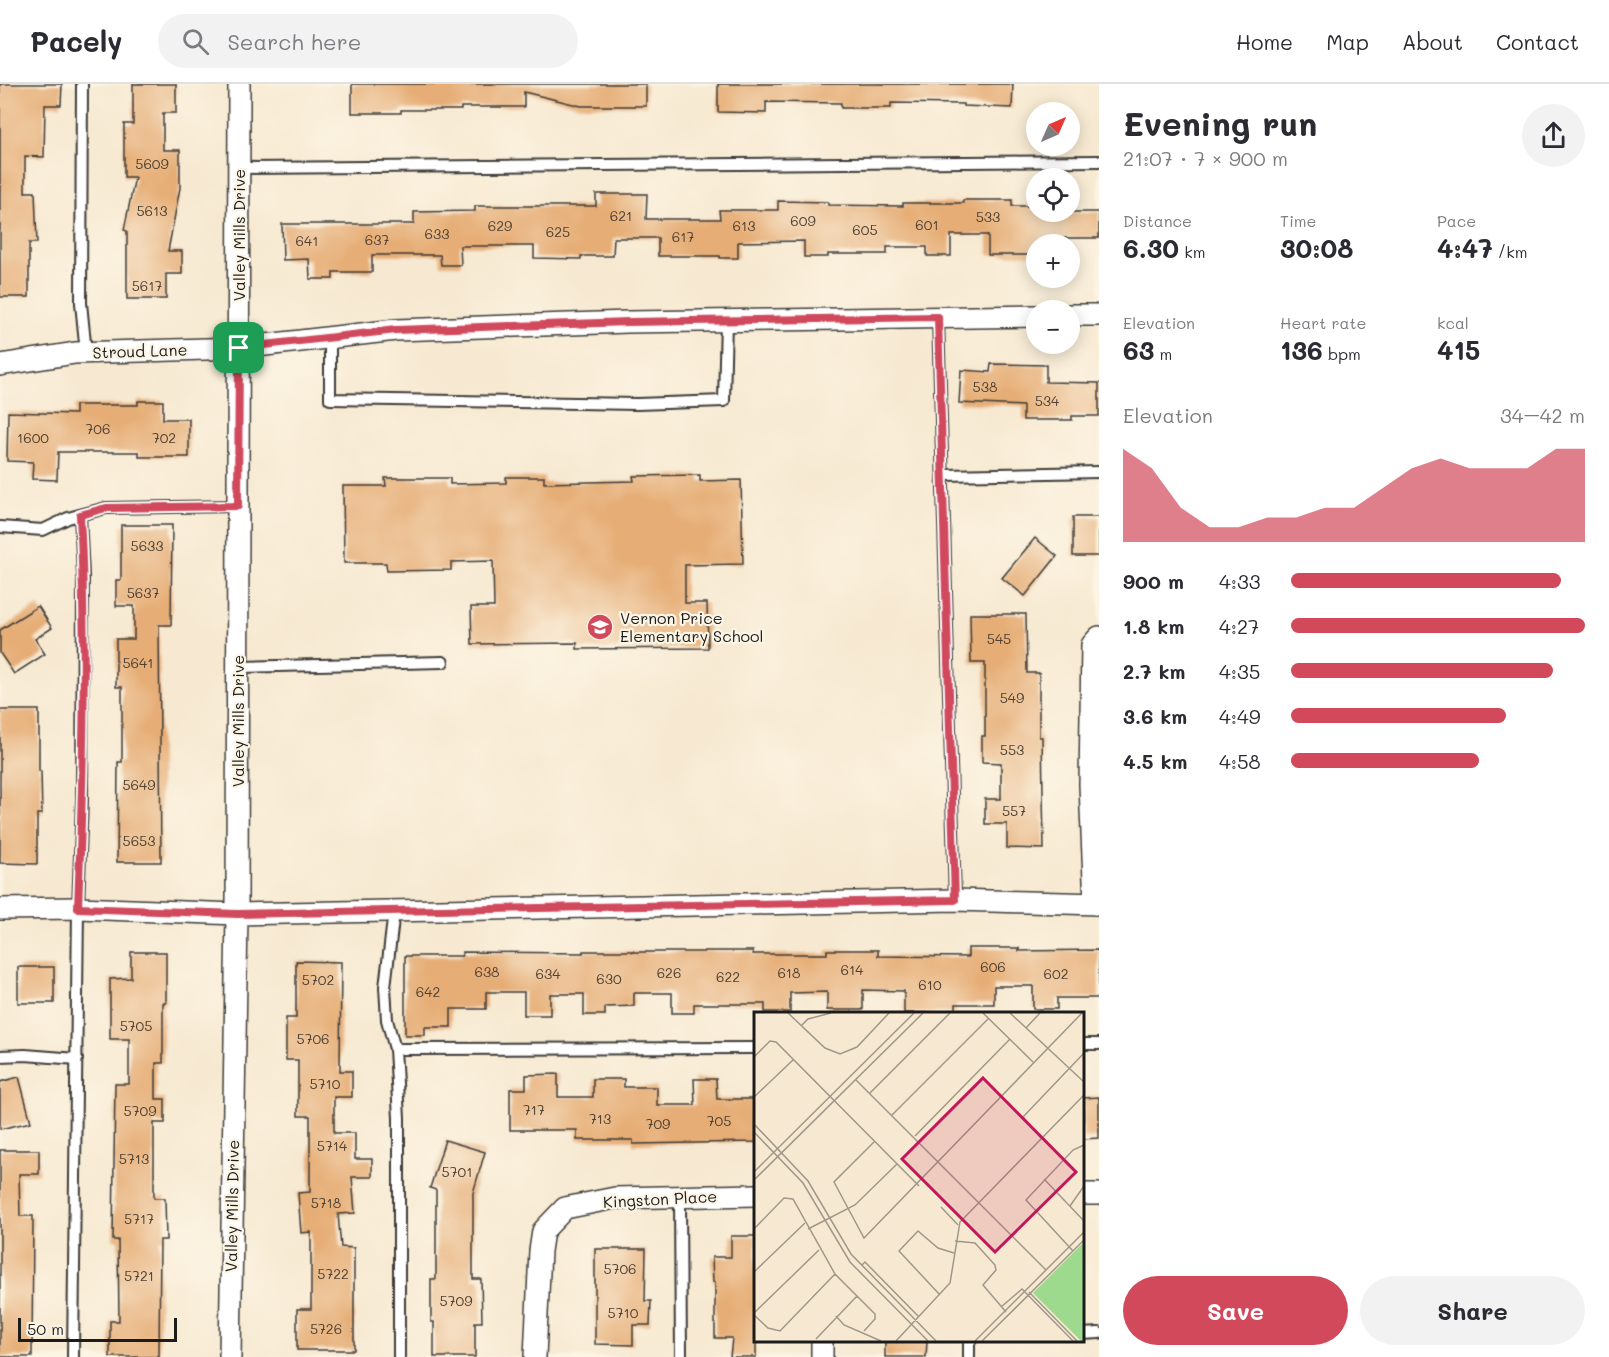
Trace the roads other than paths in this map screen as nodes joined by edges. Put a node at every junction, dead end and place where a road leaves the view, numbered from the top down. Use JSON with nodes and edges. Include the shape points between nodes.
{"nodes":[{"id":1,"x":82,"y":84,"type":"edge"},
{"id":2,"x":240,"y":84,"type":"edge"},
{"id":3,"x":1099,"y":161,"type":"edge"},
{"id":4,"x":239,"y":168,"type":"junction"},
{"id":5,"x":1080,"y":315,"type":"edge"},
{"id":6,"x":1099,"y":315,"type":"edge"},
{"id":7,"x":1026,"y":316,"type":"edge"},
{"id":8,"x":938,"y":317,"type":"junction"},
{"id":9,"x":726,"y":320,"type":"junction"},
{"id":10,"x":330,"y":338,"type":"junction"},
{"id":11,"x":239,"y":348,"type":"junction"},
{"id":12,"x":86,"y":353,"type":"junction"},
{"id":13,"x":0,"y":365,"type":"edge"},
{"id":14,"x":1099,"y":472,"type":"edge"},
{"id":15,"x":943,"y":475,"type":"junction"},
{"id":16,"x":238,"y":506,"type":"junction"},
{"id":17,"x":80,"y":515,"type":"junction"},
{"id":18,"x":0,"y":527,"type":"edge"},
{"id":19,"x":1099,"y":637,"type":"edge"},
{"id":20,"x":443,"y":662,"type":"dead end"},
{"id":21,"x":238,"y":667,"type":"junction"},
{"id":22,"x":955,"y":900,"type":"junction"},
{"id":23,"x":1097,"y":904,"type":"edge"},
{"id":24,"x":78,"y":908,"type":"junction"},
{"id":25,"x":0,"y":909,"type":"edge"},
{"id":26,"x":394,"y":911,"type":"junction"},
{"id":27,"x":237,"y":914,"type":"junction"},
{"id":28,"x":754,"y":1048,"type":"edge"},
{"id":29,"x":394,"y":1049,"type":"junction"},
{"id":30,"x":0,"y":1056,"type":"edge"},
{"id":31,"x":77,"y":1059,"type":"junction"},
{"id":32,"x":754,"y":1195,"type":"edge"},
{"id":33,"x":680,"y":1197,"type":"junction"},
{"id":34,"x":1099,"y":1333,"type":"edge"},
{"id":35,"x":1084,"y":1334,"type":"edge"},
{"id":36,"x":74,"y":1357,"type":"edge"},
{"id":37,"x":230,"y":1357,"type":"edge"},
{"id":38,"x":399,"y":1357,"type":"edge"},
{"id":39,"x":535,"y":1357,"type":"edge"},
{"id":40,"x":681,"y":1357,"type":"edge"}],
"edges":[{"from":1,"to":12,"type":"lane","via":[[81,303]]},
{"from":2,"to":4,"type":"street","name":"Valley Mills Drive"},
{"from":3,"to":4,"type":"lane"},
{"from":4,"to":11,"type":"street","name":"Valley Mills Drive"},
{"from":5,"to":6,"type":"street"},
{"from":7,"to":8,"type":"street","name":"Stroud Lane"},
{"from":8,"to":9,"type":"street","name":"Stroud Lane"},
{"from":8,"to":15,"type":"lane"},
{"from":9,"to":10,"type":"street","name":"Stroud Lane","via":[[396,330]]},
{"from":9,"to":10,"type":"lane","via":[[724,401],[637,404],[330,399]]},
{"from":10,"to":11,"type":"street","name":"Stroud Lane"},
{"from":11,"to":12,"type":"street","name":"Stroud Lane"},
{"from":11,"to":16,"type":"street","name":"Valley Mills Drive"},
{"from":12,"to":13,"type":"street","name":"Stroud Lane"},
{"from":14,"to":15,"type":"lane"},
{"from":15,"to":22,"type":"lane"},
{"from":16,"to":17,"type":"lane","via":[[106,508]]},
{"from":16,"to":21,"type":"street","name":"Valley Mills Drive"},
{"from":17,"to":18,"type":"lane","via":[[43,530]]},
{"from":17,"to":24,"type":"lane","via":[[82,800]]},
{"from":19,"to":23,"type":"street","via":[[1092,645],[1090,785]]},
{"from":20,"to":21,"type":"lane"},
{"from":21,"to":27,"type":"street","name":"Valley Mills Drive"},
{"from":22,"to":23,"type":"street"},
{"from":22,"to":26,"type":"street"},
{"from":24,"to":25,"type":"street"},
{"from":24,"to":27,"type":"street"},
{"from":24,"to":31,"type":"lane"},
{"from":26,"to":27,"type":"street"},
{"from":26,"to":29,"type":"lane","via":[[385,987]]},
{"from":27,"to":37,"type":"street","name":"Valley Mills Drive"},
{"from":28,"to":29,"type":"lane"},
{"from":29,"to":38,"type":"lane","via":[[399,1119]]},
{"from":30,"to":31,"type":"lane"},
{"from":31,"to":36,"type":"lane"},
{"from":32,"to":33,"type":"street","name":"Kingston Place"},
{"from":33,"to":39,"type":"street","name":"Kingston Place","via":[[615,1198],[565,1208],[543,1231]]},
{"from":33,"to":40,"type":"lane"},
{"from":34,"to":35,"type":"lane"}]}
